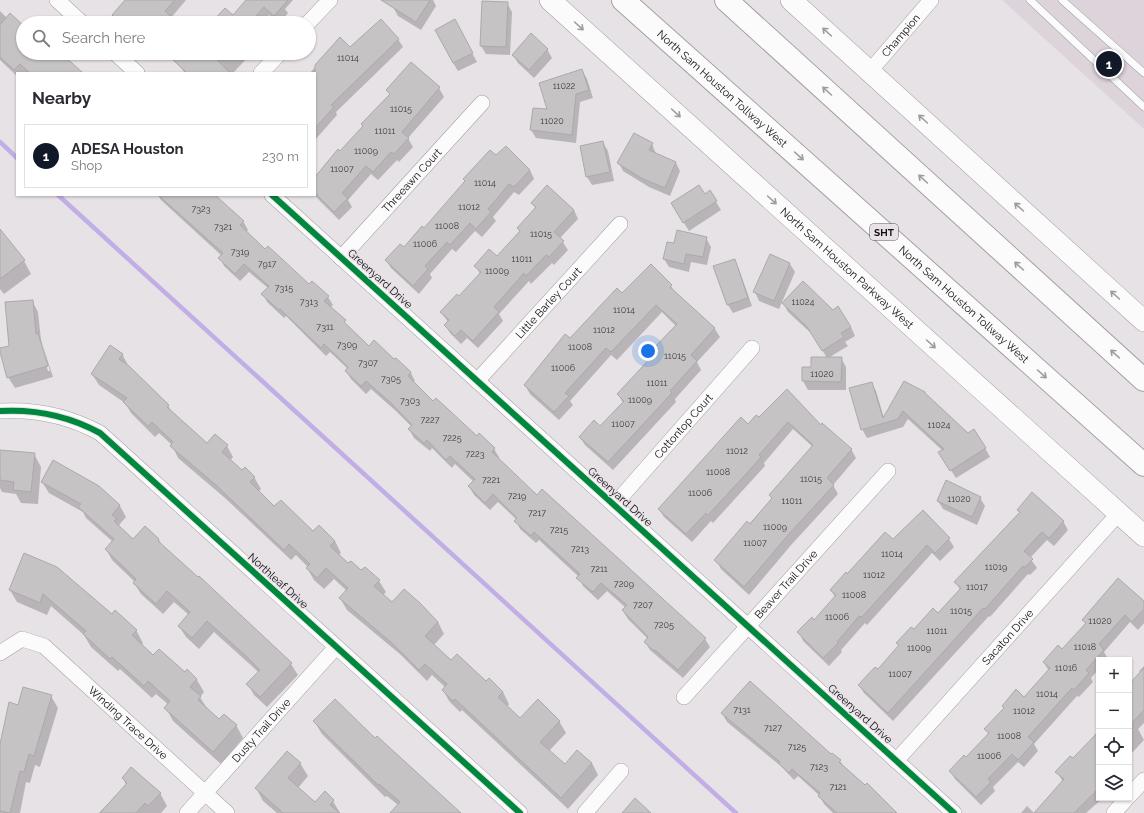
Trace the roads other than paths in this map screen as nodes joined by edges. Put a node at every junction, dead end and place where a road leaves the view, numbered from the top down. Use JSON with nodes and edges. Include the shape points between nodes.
{"nodes":[{"id":1,"x":57,"y":0,"type":"edge"},
{"id":2,"x":330,"y":0,"type":"edge"},
{"id":3,"x":550,"y":0,"type":"edge"},
{"id":4,"x":623,"y":0,"type":"edge"},
{"id":5,"x":726,"y":0,"type":"edge"},
{"id":6,"x":792,"y":0,"type":"edge"},
{"id":7,"x":931,"y":0,"type":"edge"},
{"id":8,"x":1030,"y":0,"type":"edge"},
{"id":9,"x":1062,"y":0,"type":"edge"},
{"id":10,"x":73,"y":5,"type":"edge"},
{"id":11,"x":78,"y":16,"type":"edge"},
{"id":12,"x":315,"y":16,"type":"edge"},
{"id":13,"x":123,"y":60,"type":"edge"},
{"id":14,"x":273,"y":60,"type":"edge"},
{"id":15,"x":870,"y":71,"type":"junction"},
{"id":16,"x":136,"y":72,"type":"edge"},
{"id":17,"x":262,"y":72,"type":"edge"},
{"id":18,"x":1144,"y":73,"type":"edge"},
{"id":19,"x":482,"y":103,"type":"dead end"},
{"id":20,"x":1144,"y":107,"type":"edge"},
{"id":21,"x":273,"y":196,"type":"edge"},
{"id":22,"x":620,"y":224,"type":"dead end"},
{"id":23,"x":341,"y":258,"type":"junction"},
{"id":24,"x":1144,"y":321,"type":"edge"},
{"id":25,"x":752,"y":348,"type":"dead end"},
{"id":26,"x":1144,"y":380,"type":"edge"},
{"id":27,"x":477,"y":381,"type":"junction"},
{"id":28,"x":0,"y":412,"type":"edge"},
{"id":29,"x":1144,"y":465,"type":"edge"},
{"id":30,"x":888,"y":471,"type":"dead end"},
{"id":31,"x":614,"y":505,"type":"junction"},
{"id":32,"x":1119,"y":513,"type":"junction"},
{"id":33,"x":1144,"y":536,"type":"edge"},
{"id":34,"x":748,"y":626,"type":"junction"},
{"id":35,"x":336,"y":647,"type":"junction"},
{"id":36,"x":0,"y":653,"type":"edge"},
{"id":37,"x":684,"y":697,"type":"dead end"},
{"id":38,"x":896,"y":761,"type":"junction"},
{"id":39,"x":621,"y":772,"type":"dead end"},
{"id":40,"x":1144,"y":780,"type":"edge"},
{"id":41,"x":205,"y":793,"type":"junction"},
{"id":42,"x":1132,"y":793,"type":"edge"},
{"id":43,"x":1124,"y":801,"type":"edge"},
{"id":44,"x":187,"y":813,"type":"edge"},
{"id":45,"x":227,"y":813,"type":"edge"},
{"id":46,"x":520,"y":813,"type":"edge"},
{"id":47,"x":585,"y":813,"type":"edge"},
{"id":48,"x":954,"y":813,"type":"edge"},
{"id":49,"x":1114,"y":813,"type":"edge"}],
"edges":[{"from":1,"to":10,"type":"street"},
{"from":2,"to":12,"type":"street"},
{"from":3,"to":32,"type":"main road","name":"North Sam Houston Parkway West","one_way":true},
{"from":4,"to":29,"type":"highway","name":"North Sam Houston Tollway West","number":"SHT","one_way":true},
{"from":26,"to":5,"type":"highway","one_way":true},
{"from":15,"to":6,"type":"main road","one_way":true},
{"from":7,"to":15,"type":"street","name":"Champion"},
{"from":8,"to":20,"type":"lane"},
{"from":9,"to":18,"type":"lane"},
{"from":10,"to":11,"type":"street"},
{"from":13,"to":16,"type":"street"},
{"from":14,"to":17,"type":"street"},
{"from":24,"to":15,"type":"main road","one_way":true},
{"from":19,"to":23,"type":"street","name":"Threeawn Court"},
{"from":21,"to":23,"type":"street","name":"Greenyard Drive"},
{"from":22,"to":27,"type":"street","name":"Little Barley Court"},
{"from":23,"to":27,"type":"street","name":"Greenyard Drive"},
{"from":25,"to":31,"type":"street","name":"Cottontop Court"},
{"from":27,"to":31,"type":"street","name":"Greenyard Drive"},
{"from":28,"to":35,"type":"street","name":"Northleaf Drive","via":[[27,410],[44,413],[82,423],[100,433]]},
{"from":30,"to":34,"type":"street","name":"Beaver Trail Drive"},
{"from":31,"to":34,"type":"street","name":"Greenyard Drive"},
{"from":32,"to":33,"type":"main road","name":"North Sam Houston Parkway West"},
{"from":32,"to":38,"type":"street","name":"Sacaton Drive"},
{"from":34,"to":37,"type":"street","name":"Beaver Trail Drive"},
{"from":34,"to":38,"type":"street","name":"Greenyard Drive"},
{"from":35,"to":41,"type":"street","name":"Dusty Trail Drive"},
{"from":35,"to":46,"type":"street","name":"Northleaf Drive"},
{"from":36,"to":41,"type":"street","name":"Winding Trace Drive","via":[[22,639],[44,646]]},
{"from":38,"to":48,"type":"street","name":"Greenyard Drive"},
{"from":39,"to":47,"type":"street"},
{"from":40,"to":42,"type":"street"},
{"from":41,"to":44,"type":"street","name":"Dusty Trail Drive"},
{"from":41,"to":45,"type":"street","name":"Winding Trace Drive"},
{"from":43,"to":49,"type":"street"}]}
